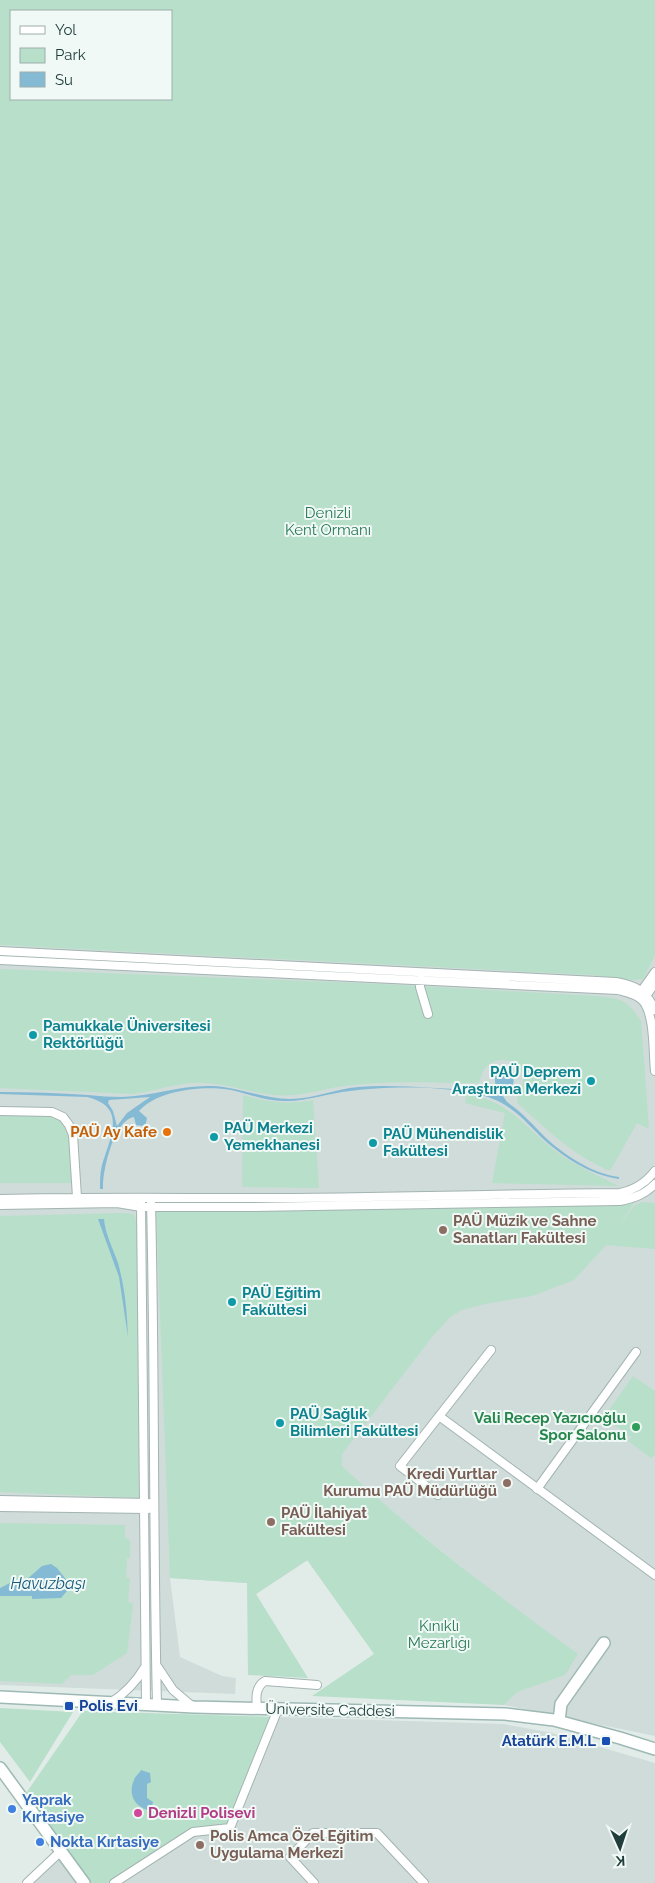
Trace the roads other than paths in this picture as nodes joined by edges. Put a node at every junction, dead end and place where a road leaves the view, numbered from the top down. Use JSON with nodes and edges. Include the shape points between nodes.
{"nodes":[{"id":1,"x":0,"y":951,"type":"edge"},
{"id":2,"x":0,"y":960,"type":"edge"},
{"id":3,"x":655,"y":972,"type":"edge"},
{"id":4,"x":420,"y":980,"type":"junction"},
{"id":5,"x":655,"y":983,"type":"edge"},
{"id":6,"x":642,"y":996,"type":"junction"},
{"id":7,"x":655,"y":1010,"type":"edge"},
{"id":8,"x":428,"y":1014,"type":"dead end"},
{"id":9,"x":655,"y":1071,"type":"edge"},
{"id":10,"x":0,"y":1111,"type":"edge"},
{"id":11,"x":655,"y":1170,"type":"edge"},
{"id":12,"x":655,"y":1184,"type":"edge"},
{"id":13,"x":77,"y":1197,"type":"junction"},
{"id":14,"x":151,"y":1198,"type":"junction"},
{"id":15,"x":449,"y":1198,"type":"junction"},
{"id":16,"x":0,"y":1199,"type":"edge"},
{"id":17,"x":140,"y":1199,"type":"junction"},
{"id":18,"x":0,"y":1206,"type":"edge"},
{"id":19,"x":141,"y":1207,"type":"junction"},
{"id":20,"x":152,"y":1207,"type":"junction"},
{"id":21,"x":491,"y":1350,"type":"dead end"},
{"id":22,"x":636,"y":1352,"type":"dead end"},
{"id":23,"x":439,"y":1416,"type":"junction"},
{"id":24,"x":537,"y":1489,"type":"junction"},
{"id":25,"x":438,"y":1495,"type":"dead end"},
{"id":26,"x":0,"y":1500,"type":"edge"},
{"id":27,"x":144,"y":1506,"type":"junction"},
{"id":28,"x":154,"y":1506,"type":"junction"},
{"id":29,"x":0,"y":1507,"type":"edge"},
{"id":30,"x":655,"y":1575,"type":"edge"},
{"id":31,"x":604,"y":1643,"type":"dead end"},
{"id":32,"x":146,"y":1665,"type":"junction"},
{"id":33,"x":156,"y":1665,"type":"junction"},
{"id":34,"x":317,"y":1685,"type":"dead end"},
{"id":35,"x":0,"y":1697,"type":"edge"},
{"id":36,"x":109,"y":1703,"type":"junction"},
{"id":37,"x":151,"y":1705,"type":"junction"},
{"id":38,"x":194,"y":1707,"type":"junction"},
{"id":39,"x":257,"y":1708,"type":"junction"},
{"id":40,"x":278,"y":1709,"type":"junction"},
{"id":41,"x":559,"y":1722,"type":"junction"},
{"id":42,"x":655,"y":1749,"type":"edge"},
{"id":43,"x":1,"y":1773,"type":"edge"},
{"id":44,"x":61,"y":1851,"type":"junction"},
{"id":45,"x":27,"y":1883,"type":"edge"},
{"id":46,"x":84,"y":1883,"type":"edge"},
{"id":47,"x":114,"y":1883,"type":"edge"},
{"id":48,"x":314,"y":1883,"type":"edge"},
{"id":49,"x":424,"y":1883,"type":"edge"}],
"edges":[{"from":1,"to":6,"type":"street","via":[[616,982],[627,984]]},
{"from":2,"to":4,"type":"street"},
{"from":3,"to":6,"type":"street"},
{"from":4,"to":6,"type":"street","via":[[618,990]]},
{"from":4,"to":8,"type":"street"},
{"from":5,"to":6,"type":"street"},
{"from":6,"to":7,"type":"street"},
{"from":6,"to":9,"type":"street","via":[[650,1016]]},
{"from":10,"to":13,"type":"street","via":[[52,1112],[63,1117],[73,1135]]},
{"from":11,"to":15,"type":"street","via":[[639,1187],[620,1193]]},
{"from":12,"to":15,"type":"street","via":[[636,1198],[620,1201]]},
{"from":13,"to":16,"type":"street"},
{"from":13,"to":17,"type":"street"},
{"from":14,"to":15,"type":"street"},
{"from":14,"to":17,"type":"street"},
{"from":14,"to":20,"type":"street"},
{"from":15,"to":20,"type":"street"},
{"from":17,"to":19,"type":"street"},
{"from":18,"to":19,"type":"street","via":[[117,1203]]},
{"from":19,"to":20,"type":"street"},
{"from":19,"to":27,"type":"street"},
{"from":20,"to":28,"type":"street"},
{"from":21,"to":23,"type":"street"},
{"from":22,"to":24,"type":"street"},
{"from":23,"to":24,"type":"street"},
{"from":23,"to":25,"type":"street","via":[[400,1466]]},
{"from":24,"to":30,"type":"street"},
{"from":26,"to":27,"type":"street"},
{"from":27,"to":28,"type":"street"},
{"from":27,"to":29,"type":"street"},
{"from":27,"to":32,"type":"street"},
{"from":28,"to":33,"type":"street"},
{"from":31,"to":41,"type":"main road","via":[[561,1704]]},
{"from":32,"to":36,"type":"street","via":[[135,1682]]},
{"from":32,"to":37,"type":"street"},
{"from":33,"to":37,"type":"street"},
{"from":33,"to":38,"type":"street","via":[[173,1690]]},
{"from":34,"to":39,"type":"street","via":[[265,1681],[256,1694]]},
{"from":35,"to":36,"type":"main road","name":"Üniversite Caddesi"},
{"from":36,"to":37,"type":"main road","name":"Üniversite Caddesi"},
{"from":37,"to":38,"type":"main road","name":"Üniversite Caddesi"},
{"from":38,"to":39,"type":"main road","name":"Üniversite Caddesi"},
{"from":39,"to":40,"type":"main road","name":"Üniversite Caddesi"},
{"from":40,"to":41,"type":"main road","name":"Üniversite Caddesi","via":[[505,1714]]},
{"from":40,"to":47,"type":"street","via":[[230,1828],[193,1832]]},
{"from":41,"to":42,"type":"main road","name":"Üniversite Caddesi"},
{"from":43,"to":44,"type":"main road"},
{"from":44,"to":45,"type":"street"},
{"from":44,"to":46,"type":"main road"},
{"from":48,"to":49,"type":"street","via":[[290,1857],[313,1833],[377,1833]]}]}
